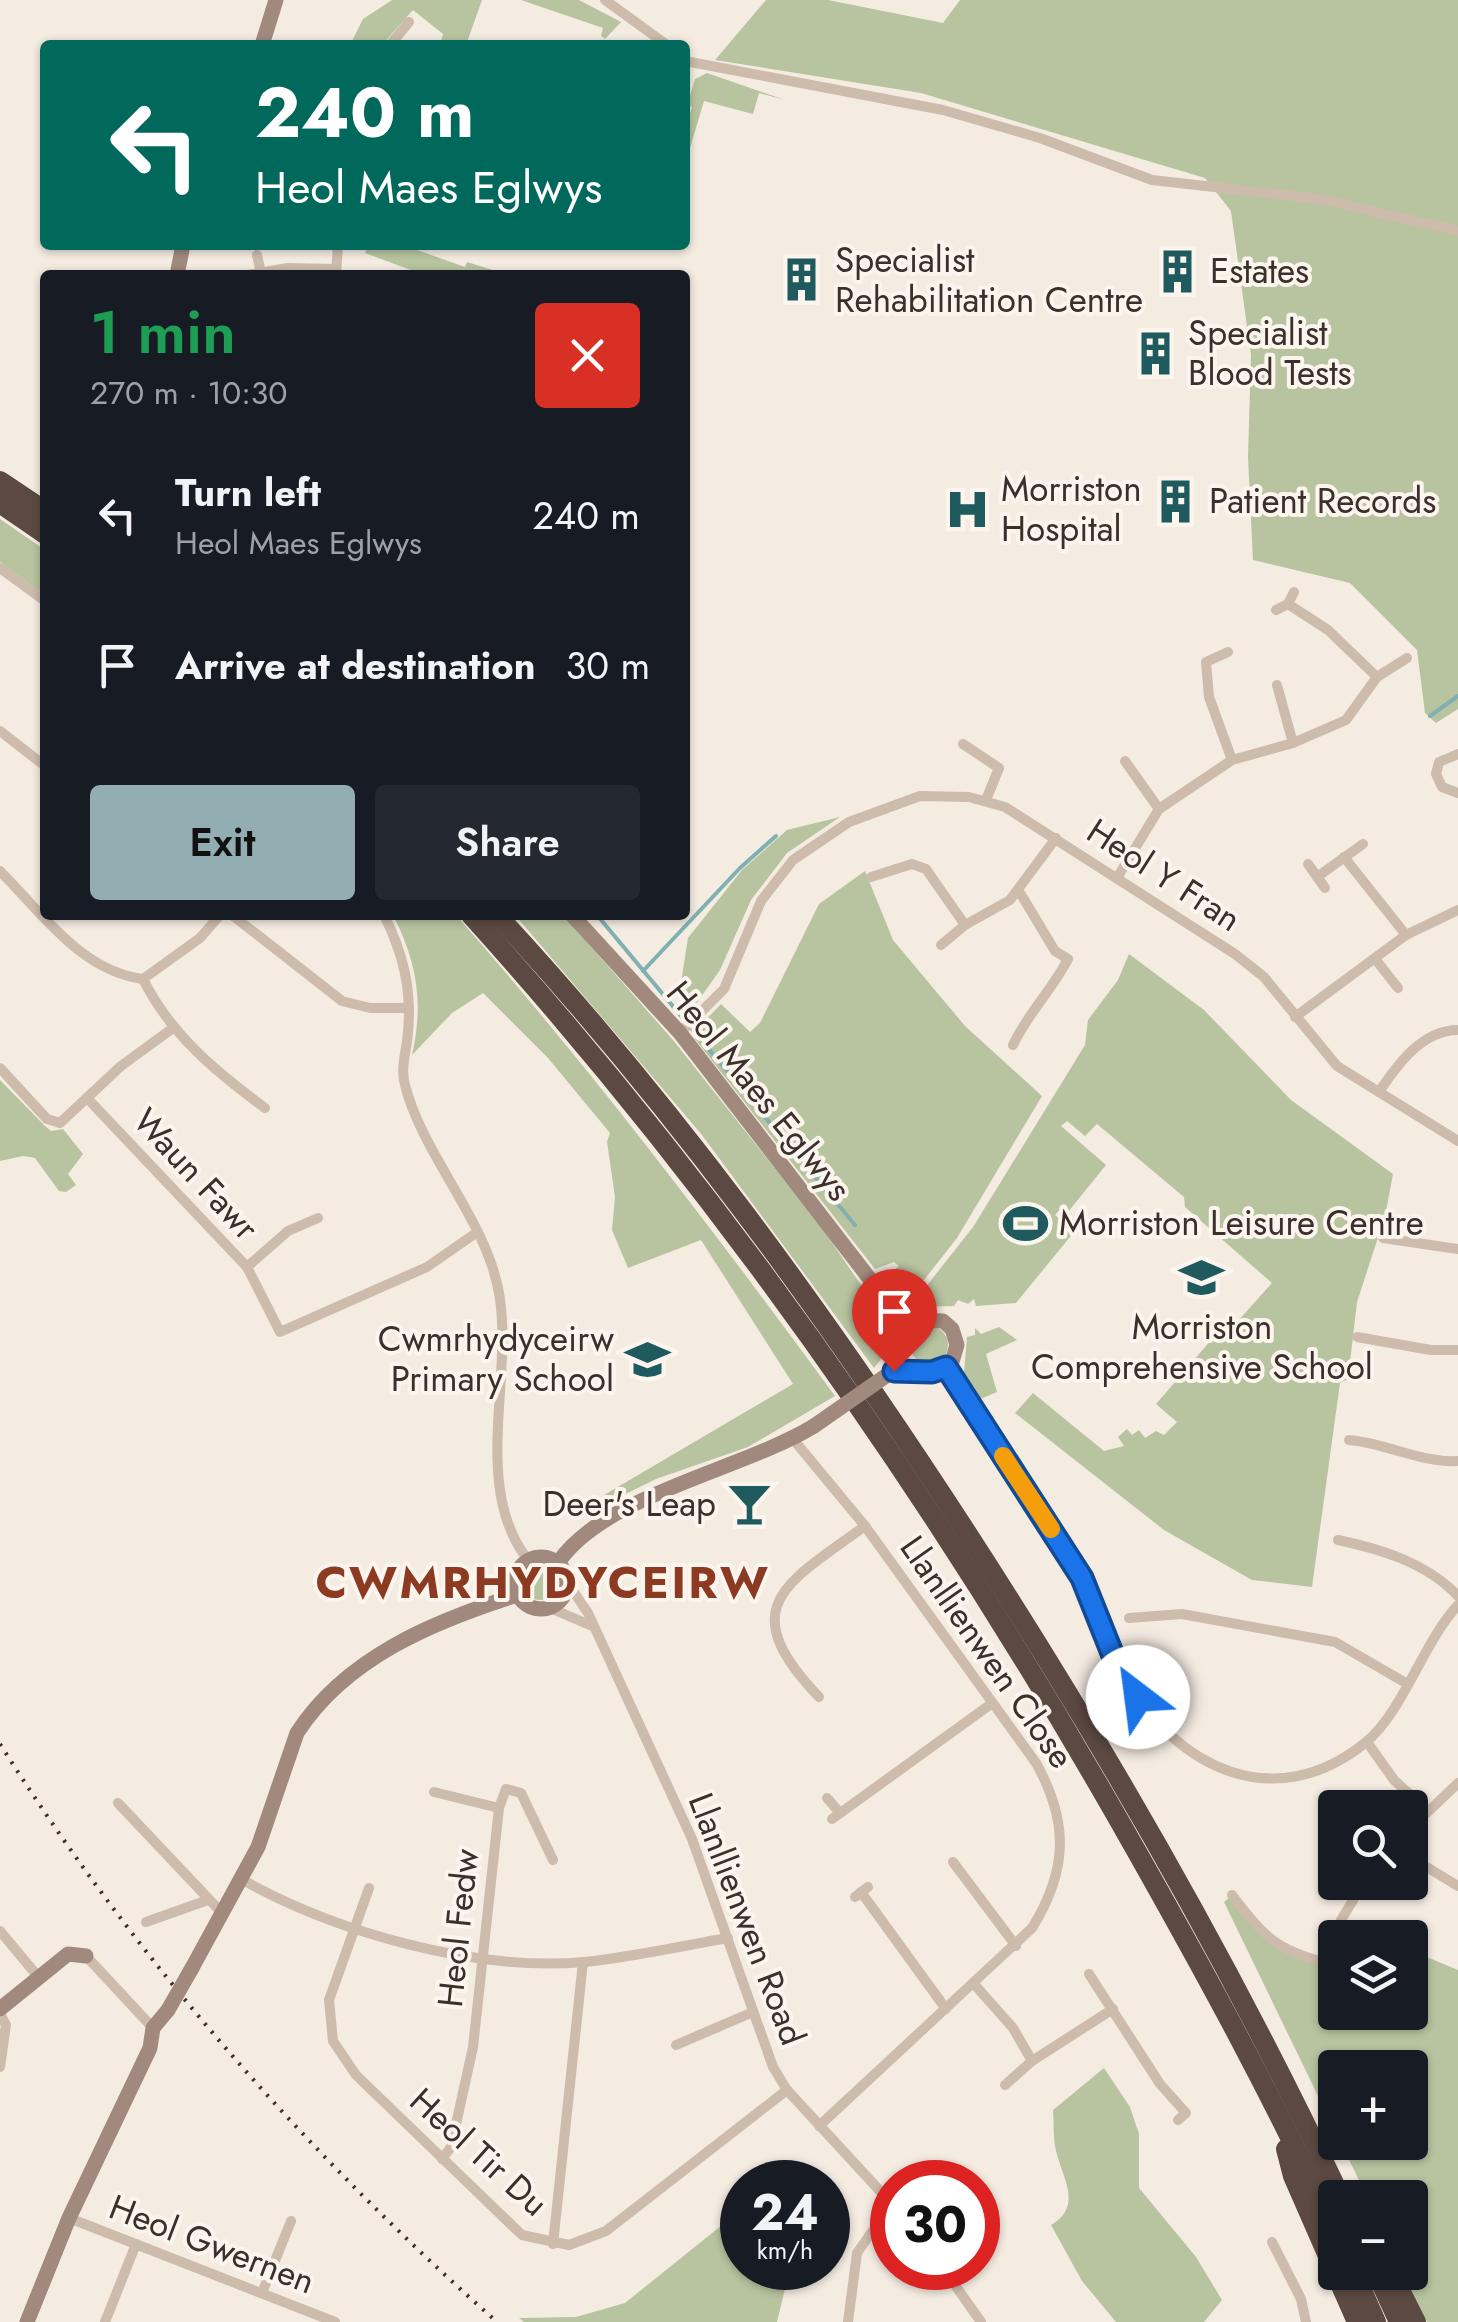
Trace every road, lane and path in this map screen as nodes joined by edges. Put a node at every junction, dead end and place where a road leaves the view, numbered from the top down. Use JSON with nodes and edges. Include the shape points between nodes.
{"nodes":[{"id":1,"x":276,"y":0,"type":"edge"},
{"id":2,"x":604,"y":0,"type":"edge"},
{"id":3,"x":409,"y":22,"type":"dead end"},
{"id":4,"x":264,"y":40,"type":"edge"},
{"id":5,"x":394,"y":40,"type":"edge"},
{"id":6,"x":660,"y":40,"type":"edge"},
{"id":7,"x":690,"y":62,"type":"edge"},
{"id":8,"x":1458,"y":231,"type":"edge"},
{"id":9,"x":256,"y":255,"type":"dead end"},
{"id":10,"x":260,"y":270,"type":"edge"},
{"id":11,"x":0,"y":481,"type":"edge"},
{"id":12,"x":0,"y":503,"type":"edge"},
{"id":13,"x":40,"y":508,"type":"edge"},
{"id":14,"x":40,"y":531,"type":"edge"},
{"id":15,"x":0,"y":568,"type":"edge"},
{"id":16,"x":40,"y":596,"type":"edge"},
{"id":17,"x":1276,"y":610,"type":"dead end"},
{"id":18,"x":1228,"y":652,"type":"dead end"},
{"id":19,"x":1407,"y":658,"type":"dead end"},
{"id":20,"x":1377,"y":676,"type":"junction"},
{"id":21,"x":1277,"y":685,"type":"dead end"},
{"id":22,"x":0,"y":731,"type":"edge"},
{"id":23,"x":1293,"y":743,"type":"junction"},
{"id":24,"x":962,"y":744,"type":"dead end"},
{"id":25,"x":1458,"y":754,"type":"edge"},
{"id":26,"x":1232,"y":760,"type":"junction"},
{"id":27,"x":1126,"y":761,"type":"dead end"},
{"id":28,"x":40,"y":762,"type":"edge"},
{"id":29,"x":1458,"y":794,"type":"edge"},
{"id":30,"x":986,"y":800,"type":"junction"},
{"id":31,"x":1159,"y":809,"type":"junction"},
{"id":32,"x":1056,"y":838,"type":"junction"},
{"id":33,"x":1363,"y":844,"type":"dead end"},
{"id":34,"x":1344,"y":857,"type":"junction"},
{"id":35,"x":1308,"y":864,"type":"dead end"},
{"id":36,"x":0,"y":871,"type":"edge"},
{"id":37,"x":1317,"y":877,"type":"junction"},
{"id":38,"x":871,"y":878,"type":"dead end"},
{"id":39,"x":1117,"y":878,"type":"junction"},
{"id":40,"x":1325,"y":888,"type":"dead end"},
{"id":41,"x":1019,"y":891,"type":"junction"},
{"id":42,"x":1458,"y":910,"type":"edge"},
{"id":43,"x":40,"y":911,"type":"edge"},
{"id":44,"x":49,"y":920,"type":"edge"},
{"id":45,"x":216,"y":920,"type":"edge"},
{"id":46,"x":238,"y":920,"type":"edge"},
{"id":47,"x":386,"y":920,"type":"edge"},
{"id":48,"x":476,"y":920,"type":"edge"},
{"id":49,"x":501,"y":920,"type":"edge"},
{"id":50,"x":577,"y":920,"type":"edge"},
{"id":51,"x":965,"y":925,"type":"junction"},
{"id":52,"x":1406,"y":935,"type":"junction"},
{"id":53,"x":941,"y":946,"type":"dead end"},
{"id":54,"x":1376,"y":960,"type":"junction"},
{"id":55,"x":143,"y":979,"type":"junction"},
{"id":56,"x":1398,"y":988,"type":"dead end"},
{"id":57,"x":409,"y":1008,"type":"junction"},
{"id":58,"x":1295,"y":1018,"type":"junction"},
{"id":59,"x":173,"y":1028,"type":"junction"},
{"id":60,"x":1458,"y":1030,"type":"edge"},
{"id":61,"x":680,"y":1033,"type":"junction"},
{"id":62,"x":1013,"y":1046,"type":"dead end"},
{"id":63,"x":0,"y":1068,"type":"edge"},
{"id":64,"x":1379,"y":1092,"type":"junction"},
{"id":65,"x":87,"y":1098,"type":"junction"},
{"id":66,"x":266,"y":1108,"type":"dead end"},
{"id":67,"x":1458,"y":1141,"type":"edge"},
{"id":68,"x":318,"y":1218,"type":"dead end"},
{"id":69,"x":476,"y":1233,"type":"junction"},
{"id":70,"x":1382,"y":1238,"type":"dead end"},
{"id":71,"x":1458,"y":1250,"type":"edge"},
{"id":72,"x":247,"y":1267,"type":"junction"},
{"id":73,"x":893,"y":1309,"type":"junction"},
{"id":74,"x":918,"y":1320,"type":"junction"},
{"id":75,"x":1357,"y":1337,"type":"dead end"},
{"id":76,"x":903,"y":1342,"type":"junction"},
{"id":77,"x":1458,"y":1350,"type":"edge"},
{"id":78,"x":946,"y":1367,"type":"junction"},
{"id":79,"x":920,"y":1370,"type":"junction"},
{"id":80,"x":894,"y":1371,"type":"junction"},
{"id":81,"x":793,"y":1439,"type":"junction"},
{"id":82,"x":1349,"y":1440,"type":"dead end"},
{"id":83,"x":1458,"y":1461,"type":"edge"},
{"id":84,"x":865,"y":1526,"type":"junction"},
{"id":85,"x":1338,"y":1540,"type":"dead end"},
{"id":86,"x":528,"y":1560,"type":"junction"},
{"id":87,"x":558,"y":1563,"type":"junction"},
{"id":88,"x":567,"y":1582,"type":"junction"},
{"id":89,"x":517,"y":1595,"type":"junction"},
{"id":90,"x":1458,"y":1596,"type":"edge"},
{"id":91,"x":1458,"y":1605,"type":"edge"},
{"id":92,"x":550,"y":1608,"type":"junction"},
{"id":93,"x":1129,"y":1618,"type":"dead end"},
{"id":94,"x":592,"y":1626,"type":"junction"},
{"id":95,"x":1406,"y":1684,"type":"junction"},
{"id":96,"x":820,"y":1697,"type":"dead end"},
{"id":97,"x":992,"y":1704,"type":"junction"},
{"id":98,"x":1367,"y":1742,"type":"junction"},
{"id":99,"x":1458,"y":1783,"type":"edge"},
{"id":100,"x":1405,"y":1790,"type":"edge"},
{"id":101,"x":434,"y":1792,"type":"dead end"},
{"id":102,"x":827,"y":1798,"type":"dead end"},
{"id":103,"x":118,"y":1803,"type":"dead end"},
{"id":104,"x":499,"y":1808,"type":"junction"},
{"id":105,"x":1428,"y":1812,"type":"edge"},
{"id":106,"x":553,"y":1860,"type":"dead end"},
{"id":107,"x":953,"y":1862,"type":"dead end"},
{"id":108,"x":1428,"y":1868,"type":"edge"},
{"id":109,"x":241,"y":1879,"type":"junction"},
{"id":110,"x":1458,"y":1886,"type":"edge"},
{"id":111,"x":369,"y":1888,"type":"dead end"},
{"id":112,"x":861,"y":1892,"type":"dead end"},
{"id":113,"x":1232,"y":1895,"type":"dead end"},
{"id":114,"x":208,"y":1900,"type":"junction"},
{"id":115,"x":222,"y":1913,"type":"junction"},
{"id":116,"x":146,"y":1922,"type":"dead end"},
{"id":117,"x":352,"y":1928,"type":"junction"},
{"id":118,"x":0,"y":1931,"type":"edge"},
{"id":119,"x":728,"y":1938,"type":"junction"},
{"id":120,"x":1016,"y":1946,"type":"junction"},
{"id":121,"x":86,"y":1956,"type":"joint"},
{"id":122,"x":483,"y":1957,"type":"junction"},
{"id":123,"x":1318,"y":1961,"type":"edge"},
{"id":124,"x":582,"y":1962,"type":"junction"},
{"id":125,"x":1088,"y":1974,"type":"dead end"},
{"id":126,"x":40,"y":1978,"type":"junction"},
{"id":127,"x":974,"y":1984,"type":"junction"},
{"id":128,"x":946,"y":2009,"type":"junction"},
{"id":129,"x":1113,"y":2009,"type":"junction"},
{"id":130,"x":0,"y":2011,"type":"edge"},
{"id":131,"x":753,"y":2012,"type":"junction"},
{"id":132,"x":153,"y":2028,"type":"junction"},
{"id":133,"x":676,"y":2045,"type":"dead end"},
{"id":134,"x":1032,"y":2062,"type":"junction"},
{"id":135,"x":0,"y":2067,"type":"edge"},
{"id":136,"x":1006,"y":2085,"type":"dead end"},
{"id":137,"x":787,"y":2090,"type":"junction"},
{"id":138,"x":1278,"y":2118,"type":"junction"},
{"id":139,"x":1178,"y":2120,"type":"dead end"},
{"id":140,"x":818,"y":2126,"type":"junction"},
{"id":141,"x":1318,"y":2149,"type":"edge"},
{"id":142,"x":442,"y":2159,"type":"junction"},
{"id":143,"x":870,"y":2181,"type":"edge"},
{"id":144,"x":1318,"y":2198,"type":"edge"},
{"id":145,"x":69,"y":2218,"type":"junction"},
{"id":146,"x":291,"y":2221,"type":"dead end"},
{"id":147,"x":1318,"y":2233,"type":"edge"},
{"id":148,"x":870,"y":2235,"type":"edge"},
{"id":149,"x":1272,"y":2242,"type":"dead end"},
{"id":150,"x":136,"y":2244,"type":"junction"},
{"id":151,"x":553,"y":2244,"type":"junction"},
{"id":152,"x":959,"y":2290,"type":"edge"},
{"id":153,"x":1343,"y":2290,"type":"edge"},
{"id":154,"x":1362,"y":2290,"type":"edge"},
{"id":155,"x":1385,"y":2290,"type":"edge"},
{"id":156,"x":1400,"y":2290,"type":"edge"},
{"id":157,"x":262,"y":2293,"type":"junction"},
{"id":158,"x":27,"y":2322,"type":"edge"},
{"id":159,"x":104,"y":2322,"type":"edge"},
{"id":160,"x":335,"y":2322,"type":"edge"},
{"id":161,"x":848,"y":2322,"type":"edge"},
{"id":162,"x":981,"y":2322,"type":"edge"},
{"id":163,"x":1306,"y":2322,"type":"edge"},
{"id":164,"x":1357,"y":2322,"type":"edge"},
{"id":165,"x":1376,"y":2322,"type":"edge"},
{"id":166,"x":1400,"y":2322,"type":"edge"},
{"id":167,"x":1416,"y":2322,"type":"edge"}],
"edges":[{"from":1,"to":4,"type":"street"},
{"from":2,"to":6,"type":"street"},
{"from":3,"to":5,"type":"street"},
{"from":7,"to":8,"type":"street","via":[[943,110],[1152,180],[1320,199]]},
{"from":9,"to":10,"type":"street"},
{"from":11,"to":13,"type":"highway"},
{"from":12,"to":14,"type":"highway"},
{"from":15,"to":16,"type":"street"},
{"from":17,"to":20,"type":"street","via":[[1291,598]]},
{"from":18,"to":26,"type":"street","via":[[1206,662],[1209,697]]},
{"from":19,"to":20,"type":"street"},
{"from":20,"to":23,"type":"street","via":[[1346,720]]},
{"from":21,"to":23,"type":"street"},
{"from":22,"to":28,"type":"street"},
{"from":23,"to":26,"type":"street"},
{"from":24,"to":30,"type":"street","via":[[999,768]]},
{"from":25,"to":29,"type":"street","via":[[1439,762],[1436,774],[1442,787]]},
{"from":26,"to":31,"type":"street"},
{"from":27,"to":31,"type":"street"},
{"from":30,"to":32,"type":"street","name":"Heol Y Fran"},
{"from":30,"to":61,"type":"street","name":"Heol Y Fran","via":[[920,796],[850,822],[792,860],[761,901],[724,988]]},
{"from":31,"to":39,"type":"street"},
{"from":32,"to":39,"type":"street","name":"Heol Y Fran"},
{"from":32,"to":41,"type":"street"},
{"from":33,"to":34,"type":"street"},
{"from":34,"to":37,"type":"street"},
{"from":34,"to":52,"type":"street"},
{"from":35,"to":37,"type":"street"},
{"from":36,"to":43,"type":"street"},
{"from":37,"to":40,"type":"street"},
{"from":38,"to":51,"type":"street","via":[[912,864],[926,869]]},
{"from":39,"to":58,"type":"street","name":"Heol Y Fran","via":[[1235,954],[1264,977]]},
{"from":41,"to":51,"type":"street"},
{"from":41,"to":62,"type":"street","via":[[1056,951],[1068,959]]},
{"from":42,"to":52,"type":"street"},
{"from":44,"to":55,"type":"street","via":[[91,962]]},
{"from":45,"to":55,"type":"street"},
{"from":46,"to":57,"type":"street","via":[[342,1001]]},
{"from":47,"to":57,"type":"street","via":[[406,968]]},
{"from":48,"to":138,"type":"highway","via":[[675,1156],[877,1429],[1095,1777]]},
{"from":49,"to":141,"type":"highway","via":[[689,1144],[869,1382],[1109,1759]]},
{"from":50,"to":61,"type":"street","name":"Heol Maes Eglwys"},
{"from":51,"to":53,"type":"street"},
{"from":52,"to":54,"type":"street"},
{"from":54,"to":56,"type":"street"},
{"from":54,"to":58,"type":"street"},
{"from":55,"to":59,"type":"street"},
{"from":57,"to":69,"type":"street","via":[[404,1084]]},
{"from":58,"to":64,"type":"street","name":"Heol Y Fran","via":[[1337,1066]]},
{"from":59,"to":65,"type":"street"},
{"from":59,"to":66,"type":"street"},
{"from":60,"to":64,"type":"street","via":[[1420,1043]]},
{"from":61,"to":73,"type":"street","name":"Heol Maes Eglwys"},
{"from":63,"to":65,"type":"street","via":[[53,1123],[67,1120]]},
{"from":64,"to":67,"type":"street","name":"Heol Y Fran"},
{"from":65,"to":72,"type":"street","name":"Waun Fawr"},
{"from":68,"to":72,"type":"street","name":"Waun Fawr","via":[[288,1231]]},
{"from":69,"to":72,"type":"street","via":[[427,1267],[280,1332]]},
{"from":69,"to":86,"type":"street","via":[[500,1294],[502,1500],[510,1535]]},
{"from":70,"to":71,"type":"street"},
{"from":73,"to":74,"type":"street","name":"Heol Maes Eglwys"},
{"from":73,"to":76,"type":"street","name":"Heol Maes Eglwys"},
{"from":74,"to":76,"type":"street"},
{"from":74,"to":78,"type":"street","name":"Heol Maes Eglwys","via":[[937,1318],[952,1328],[957,1351]]},
{"from":75,"to":77,"type":"street"},
{"from":76,"to":79,"type":"street","name":"Heol Maes Eglwys","via":[[909,1363]]},
{"from":76,"to":80,"type":"street"},
{"from":78,"to":79,"type":"street"},
{"from":78,"to":98,"type":"street","via":[[1082,1578],[1125,1679],[1184,1746],[1239,1776],[1287,1780],[1334,1764]]},
{"from":79,"to":80,"type":"street"},
{"from":80,"to":81,"type":"street","bridge":true},
{"from":81,"to":84,"type":"street","name":"Llanllienwen Close"},
{"from":81,"to":87,"type":"street","via":[[631,1507],[569,1546]]},
{"from":82,"to":83,"type":"street"},
{"from":84,"to":96,"type":"street","via":[[789,1582],[776,1607],[780,1648]]},
{"from":84,"to":97,"type":"street","name":"Llanllienwen Close"},
{"from":85,"to":90,"type":"street","via":[[1422,1568]]},
{"from":86,"to":87,"type":"street"},
{"from":86,"to":89,"type":"street","via":[[516,1576]]},
{"from":87,"to":88,"type":"street"},
{"from":88,"to":92,"type":"street"},
{"from":88,"to":94,"type":"street","name":"Llanllienwen Road"},
{"from":89,"to":92,"type":"street","via":[[537,1609]]},
{"from":89,"to":109,"type":"street","via":[[406,1637],[320,1703],[296,1733]]},
{"from":91,"to":95,"type":"street"},
{"from":92,"to":94,"type":"street"},
{"from":93,"to":95,"type":"street","via":[[1182,1614],[1335,1642]]},
{"from":94,"to":119,"type":"street","name":"Llanllienwen Road","via":[[692,1839]]},
{"from":95,"to":98,"type":"street"},
{"from":97,"to":102,"type":"street","via":[[836,1816]]},
{"from":97,"to":120,"type":"street","name":"Llanllienwen Close","via":[[1054,1796],[1060,1829],[1054,1888]]},
{"from":98,"to":100,"type":"street"},
{"from":99,"to":105,"type":"street"},
{"from":101,"to":104,"type":"street"},
{"from":103,"to":114,"type":"street"},
{"from":104,"to":106,"type":"street","name":"Heol Fedw","via":[[506,1789],[522,1793]]},
{"from":104,"to":122,"type":"street","name":"Heol Fedw"},
{"from":107,"to":120,"type":"street","via":[[984,1894]]},
{"from":108,"to":110,"type":"street"},
{"from":109,"to":115,"type":"street"},
{"from":109,"to":117,"type":"street"},
{"from":111,"to":117,"type":"street","name":"Heol Tir Du"},
{"from":112,"to":128,"type":"street"},
{"from":113,"to":123,"type":"street","via":[[1262,1934],[1288,1953]]},
{"from":114,"to":115,"type":"street"},
{"from":114,"to":116,"type":"street"},
{"from":115,"to":132,"type":"street","bridge":true},
{"from":117,"to":122,"type":"street"},
{"from":117,"to":142,"type":"street","name":"Heol Tir Du","via":[[329,2000],[333,2040],[356,2074]]},
{"from":118,"to":126,"type":"street"},
{"from":119,"to":124,"type":"street"},
{"from":119,"to":131,"type":"street","name":"Llanllienwen Road"},
{"from":120,"to":127,"type":"street","name":"Llanllienwen Close"},
{"from":121,"to":126,"type":"street","via":[[68,1954]]},
{"from":121,"to":132,"type":"street"},
{"from":122,"to":124,"type":"street"},
{"from":122,"to":142,"type":"street","name":"Heol Fedw","via":[[473,2048],[451,2147]]},
{"from":124,"to":151,"type":"street"},
{"from":125,"to":129,"type":"street"},
{"from":126,"to":130,"type":"street"},
{"from":127,"to":128,"type":"street","name":"Llanllienwen Close"},
{"from":127,"to":134,"type":"street"},
{"from":128,"to":140,"type":"street","name":"Llanllienwen Close"},
{"from":129,"to":134,"type":"street"},
{"from":129,"to":139,"type":"street","via":[[1186,2113]]},
{"from":130,"to":135,"type":"street","via":[[6,2026]]},
{"from":131,"to":133,"type":"street"},
{"from":131,"to":137,"type":"street","name":"Llanllienwen Road"},
{"from":132,"to":145,"type":"street","via":[[150,2048]]},
{"from":134,"to":136,"type":"street"},
{"from":137,"to":140,"type":"street","name":"Llanllienwen Road"},
{"from":137,"to":151,"type":"street","name":"Heol Tir Du","via":[[606,2231],[587,2241]]},
{"from":138,"to":144,"type":"highway"},
{"from":138,"to":147,"type":"highway"},
{"from":140,"to":143,"type":"street","name":"Llanllienwen Road"},
{"from":142,"to":151,"type":"street","name":"Heol Tir Du","via":[[522,2234]]},
{"from":145,"to":150,"type":"street","name":"Heol Gwernen"},
{"from":145,"to":158,"type":"street"},
{"from":146,"to":157,"type":"street"},
{"from":148,"to":161,"type":"street","via":[[857,2253]]},
{"from":149,"to":163,"type":"street"},
{"from":150,"to":157,"type":"street","name":"Heol Gwernen"},
{"from":150,"to":159,"type":"street"},
{"from":152,"to":162,"type":"street"},
{"from":153,"to":164,"type":"highway"},
{"from":154,"to":165,"type":"highway"},
{"from":155,"to":166,"type":"highway"},
{"from":156,"to":167,"type":"highway"},
{"from":157,"to":160,"type":"street","name":"Heol Gwernen"}]}
